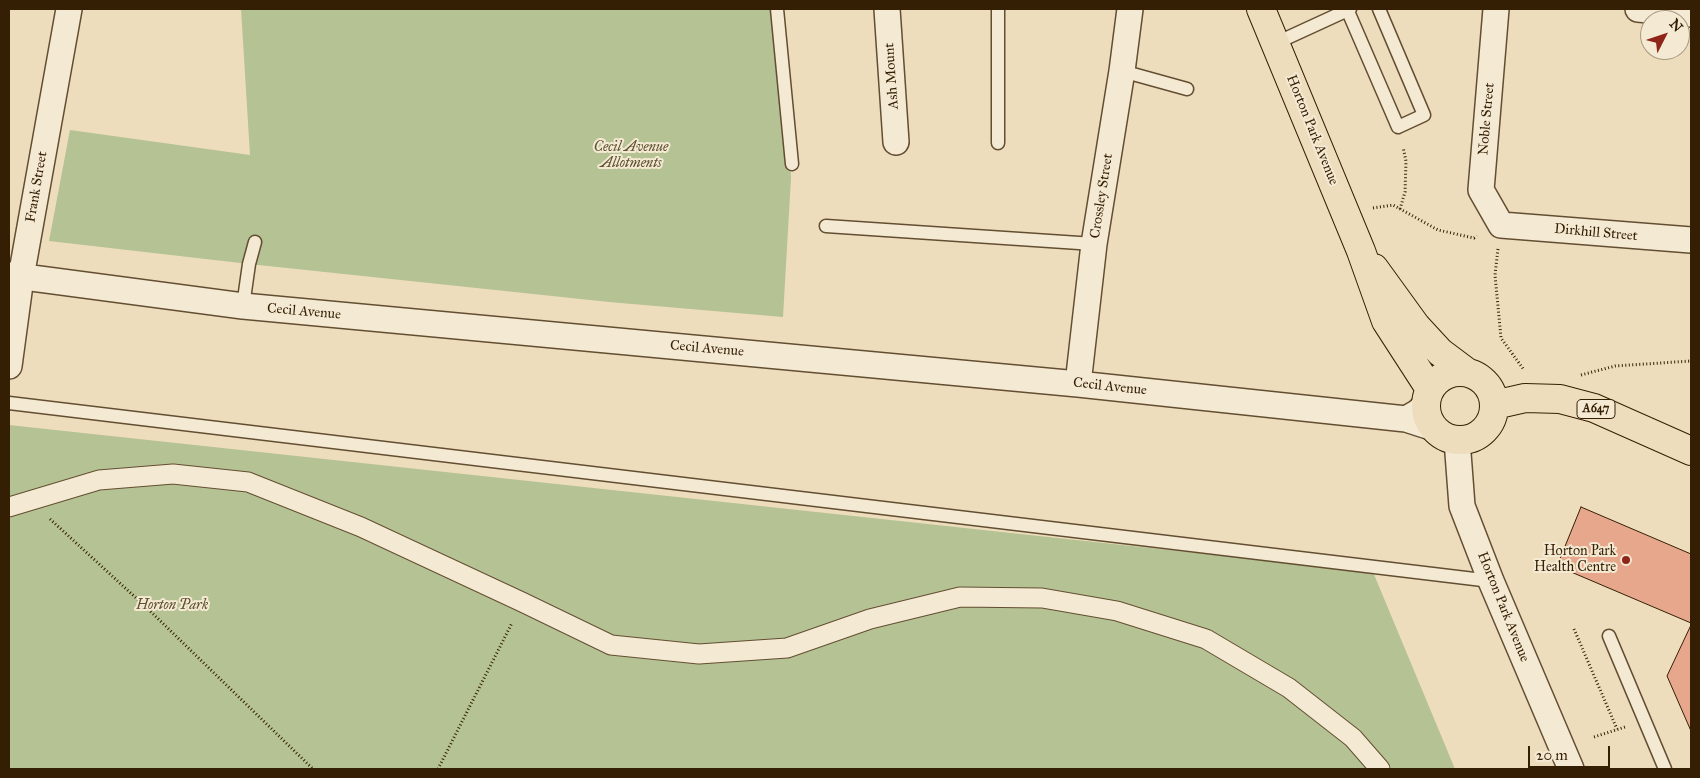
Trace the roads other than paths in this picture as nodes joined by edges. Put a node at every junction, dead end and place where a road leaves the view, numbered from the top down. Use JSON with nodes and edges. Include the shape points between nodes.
{"nodes":[{"id":1,"x":70,"y":9,"type":"edge"},
{"id":2,"x":777,"y":9,"type":"edge"},
{"id":3,"x":887,"y":9,"type":"edge"},
{"id":4,"x":998,"y":9,"type":"edge"},
{"id":5,"x":1130,"y":9,"type":"edge"},
{"id":6,"x":1261,"y":9,"type":"edge"},
{"id":7,"x":1348,"y":9,"type":"edge"},
{"id":8,"x":1379,"y":9,"type":"edge"},
{"id":9,"x":1496,"y":9,"type":"edge"},
{"id":10,"x":1638,"y":9,"type":"edge"},
{"id":11,"x":1691,"y":14,"type":"edge"},
{"id":12,"x":1276,"y":43,"type":"junction"},
{"id":13,"x":1122,"y":71,"type":"junction"},
{"id":14,"x":1187,"y":89,"type":"dead end"},
{"id":15,"x":896,"y":142,"type":"dead end"},
{"id":16,"x":998,"y":143,"type":"dead end"},
{"id":17,"x":792,"y":164,"type":"dead end"},
{"id":18,"x":1501,"y":225,"type":"joint"},
{"id":19,"x":826,"y":226,"type":"dead end"},
{"id":20,"x":1691,"y":240,"type":"edge"},
{"id":21,"x":255,"y":242,"type":"dead end"},
{"id":22,"x":1094,"y":244,"type":"junction"},
{"id":23,"x":1361,"y":251,"type":"junction"},
{"id":24,"x":15,"y":276,"type":"edge"},
{"id":25,"x":243,"y":306,"type":"junction"},
{"id":26,"x":9,"y":366,"type":"edge"},
{"id":27,"x":1468,"y":373,"type":"junction"},
{"id":28,"x":1078,"y":384,"type":"junction"},
{"id":29,"x":9,"y":402,"type":"edge"},
{"id":30,"x":1494,"y":404,"type":"junction"},
{"id":31,"x":1431,"y":416,"type":"junction"},
{"id":32,"x":1691,"y":451,"type":"edge"},
{"id":33,"x":9,"y":507,"type":"edge"},
{"id":34,"x":1491,"y":581,"type":"junction"},
{"id":35,"x":1609,"y":636,"type":"dead end"},
{"id":36,"x":1380,"y":769,"type":"edge"},
{"id":37,"x":1571,"y":769,"type":"edge"},
{"id":38,"x":1664,"y":769,"type":"edge"}],
"edges":[{"from":1,"to":24,"type":"street","name":"Frank Street"},
{"from":2,"to":17,"type":"lane"},
{"from":3,"to":15,"type":"street","name":"Ash Mount"},
{"from":4,"to":16,"type":"lane"},
{"from":5,"to":13,"type":"street","name":"Crossley Street"},
{"from":6,"to":12,"type":"main road","name":"Horton Park Avenue"},
{"from":7,"to":8,"type":"lane","via":[[1398,127],[1424,114]]},
{"from":7,"to":12,"type":"lane"},
{"from":9,"to":18,"type":"street","name":"Noble Street","via":[[1481,190]]},
{"from":10,"to":11,"type":"street"},
{"from":12,"to":23,"type":"main road","name":"Horton Park Avenue"},
{"from":13,"to":14,"type":"lane"},
{"from":13,"to":22,"type":"street","name":"Crossley Street"},
{"from":18,"to":20,"type":"street","name":"Dirkhill Street"},
{"from":19,"to":22,"type":"lane"},
{"from":21,"to":25,"type":"lane"},
{"from":22,"to":28,"type":"street","name":"Crossley Street"},
{"from":23,"to":27,"type":"main road","name":"Horton Park Avenue","via":[[1416,326],[1440,352]]},
{"from":23,"to":31,"type":"main road","name":"Horton Park Avenue","via":[[1386,321]]},
{"from":24,"to":25,"type":"street","name":"Cecil Avenue"},
{"from":24,"to":26,"type":"street","name":"Frank Street"},
{"from":25,"to":28,"type":"street","name":"Cecil Avenue"},
{"from":27,"to":30,"type":"main road","via":[[1486,384]]},
{"from":27,"to":31,"type":"main road","via":[[1457,372],[1437,381]]},
{"from":28,"to":31,"type":"street","name":"Cecil Avenue"},
{"from":29,"to":34,"type":"lane"},
{"from":30,"to":31,"type":"main road","via":[[1490,421],[1479,434],[1469,439]]},
{"from":30,"to":32,"type":"main road","number":"A647","via":[[1525,398],[1560,399],[1594,408]]},
{"from":31,"to":34,"type":"street","name":"Horton Park Avenue"},
{"from":33,"to":36,"type":"street","via":[[99,480],[174,474],[248,482],[361,527],[611,646],[699,654],[787,648],[870,619],[960,597],[1042,598],[1117,611],[1206,640],[1289,688],[1353,738]]},
{"from":34,"to":37,"type":"street","name":"Horton Park Avenue"},
{"from":35,"to":38,"type":"lane"}]}
